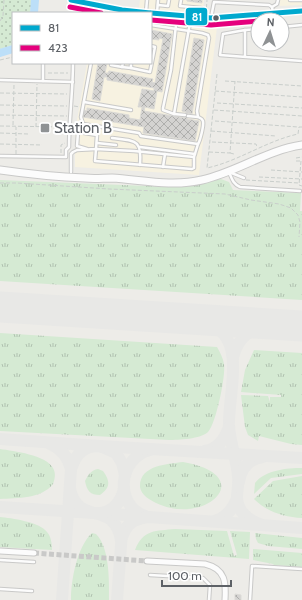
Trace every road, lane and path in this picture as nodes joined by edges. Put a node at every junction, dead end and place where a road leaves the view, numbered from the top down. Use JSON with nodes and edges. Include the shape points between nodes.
{"nodes":[{"id":1,"x":4,"y":0,"type":"edge"},
{"id":2,"x":72,"y":0,"type":"edge"},
{"id":3,"x":147,"y":0,"type":"edge"},
{"id":4,"x":158,"y":0,"type":"edge"},
{"id":5,"x":169,"y":0,"type":"edge"},
{"id":6,"x":181,"y":0,"type":"edge"},
{"id":7,"x":207,"y":0,"type":"edge"},
{"id":8,"x":278,"y":0,"type":"edge"},
{"id":9,"x":290,"y":0,"type":"edge"},
{"id":10,"x":302,"y":0,"type":"edge"},
{"id":11,"x":214,"y":1,"type":"edge"},
{"id":12,"x":158,"y":5,"type":"junction"},
{"id":13,"x":272,"y":7,"type":"junction"},
{"id":14,"x":302,"y":11,"type":"edge"},
{"id":15,"x":146,"y":12,"type":"edge"},
{"id":16,"x":273,"y":12,"type":"edge"},
{"id":17,"x":288,"y":12,"type":"edge"},
{"id":18,"x":152,"y":13,"type":"edge"},
{"id":19,"x":157,"y":14,"type":"junction"},
{"id":20,"x":250,"y":15,"type":"edge"},
{"id":21,"x":177,"y":16,"type":"junction"},
{"id":22,"x":191,"y":17,"type":"junction"},
{"id":23,"x":200,"y":18,"type":"junction"},
{"id":24,"x":208,"y":18,"type":"junction"},
{"id":25,"x":0,"y":21,"type":"edge"},
{"id":26,"x":152,"y":25,"type":"edge"},
{"id":27,"x":302,"y":25,"type":"edge"},
{"id":28,"x":290,"y":26,"type":"edge"},
{"id":29,"x":176,"y":29,"type":"junction"},
{"id":30,"x":245,"y":30,"type":"junction"},
{"id":31,"x":250,"y":30,"type":"edge"},
{"id":32,"x":188,"y":31,"type":"junction"},
{"id":33,"x":152,"y":46,"type":"edge"},
{"id":34,"x":12,"y":57,"type":"edge"},
{"id":35,"x":244,"y":57,"type":"junction"},
{"id":36,"x":0,"y":60,"type":"edge"},
{"id":37,"x":302,"y":61,"type":"edge"},
{"id":38,"x":152,"y":62,"type":"edge"},
{"id":39,"x":43,"y":64,"type":"edge"},
{"id":40,"x":73,"y":64,"type":"edge"},
{"id":41,"x":91,"y":64,"type":"edge"},
{"id":42,"x":131,"y":64,"type":"edge"},
{"id":43,"x":152,"y":64,"type":"edge"},
{"id":44,"x":111,"y":65,"type":"dead end"},
{"id":45,"x":122,"y":65,"type":"edge"},
{"id":46,"x":130,"y":68,"type":"junction"},
{"id":47,"x":43,"y":73,"type":"junction"},
{"id":48,"x":71,"y":73,"type":"dead end"},
{"id":49,"x":217,"y":74,"type":"dead end"},
{"id":50,"x":0,"y":80,"type":"edge"},
{"id":51,"x":14,"y":80,"type":"junction"},
{"id":52,"x":37,"y":81,"type":"junction"},
{"id":53,"x":43,"y":81,"type":"junction"},
{"id":54,"x":225,"y":81,"type":"dead end"},
{"id":55,"x":235,"y":81,"type":"junction"},
{"id":56,"x":73,"y":82,"type":"junction"},
{"id":57,"x":302,"y":86,"type":"edge"},
{"id":58,"x":215,"y":91,"type":"junction"},
{"id":59,"x":234,"y":92,"type":"junction"},
{"id":60,"x":0,"y":93,"type":"edge"},
{"id":61,"x":14,"y":93,"type":"junction"},
{"id":62,"x":37,"y":94,"type":"junction"},
{"id":63,"x":68,"y":94,"type":"dead end"},
{"id":64,"x":302,"y":97,"type":"edge"},
{"id":65,"x":84,"y":102,"type":"junction"},
{"id":66,"x":217,"y":103,"type":"dead end"},
{"id":67,"x":233,"y":104,"type":"junction"},
{"id":68,"x":0,"y":105,"type":"edge"},
{"id":69,"x":14,"y":105,"type":"junction"},
{"id":70,"x":37,"y":106,"type":"junction"},
{"id":71,"x":68,"y":106,"type":"dead end"},
{"id":72,"x":302,"y":108,"type":"edge"},
{"id":73,"x":130,"y":110,"type":"dead end"},
{"id":74,"x":213,"y":110,"type":"junction"},
{"id":75,"x":233,"y":112,"type":"junction"},
{"id":76,"x":174,"y":114,"type":"junction"},
{"id":77,"x":0,"y":115,"type":"edge"},
{"id":78,"x":14,"y":115,"type":"junction"},
{"id":79,"x":36,"y":116,"type":"junction"},
{"id":80,"x":67,"y":116,"type":"dead end"},
{"id":81,"x":302,"y":116,"type":"edge"},
{"id":82,"x":198,"y":117,"type":"junction"},
{"id":83,"x":214,"y":121,"type":"dead end"},
{"id":84,"x":232,"y":122,"type":"junction"},
{"id":85,"x":0,"y":126,"type":"edge"},
{"id":86,"x":13,"y":126,"type":"junction"},
{"id":87,"x":16,"y":126,"type":"junction"},
{"id":88,"x":68,"y":126,"type":"junction"},
{"id":89,"x":36,"y":127,"type":"junction"},
{"id":90,"x":299,"y":127,"type":"junction"},
{"id":91,"x":302,"y":127,"type":"edge"},
{"id":92,"x":211,"y":131,"type":"junction"},
{"id":93,"x":0,"y":133,"type":"edge"},
{"id":94,"x":231,"y":133,"type":"junction"},
{"id":95,"x":16,"y":134,"type":"junction"},
{"id":96,"x":28,"y":134,"type":"dead end"},
{"id":97,"x":276,"y":136,"type":"dead end"},
{"id":98,"x":112,"y":138,"type":"dead end"},
{"id":99,"x":67,"y":141,"type":"dead end"},
{"id":100,"x":212,"y":142,"type":"dead end"},
{"id":101,"x":96,"y":143,"type":"junction"},
{"id":102,"x":231,"y":143,"type":"junction"},
{"id":103,"x":0,"y":144,"type":"edge"},
{"id":104,"x":16,"y":144,"type":"junction"},
{"id":105,"x":198,"y":144,"type":"junction"},
{"id":106,"x":42,"y":145,"type":"dead end"},
{"id":107,"x":116,"y":145,"type":"dead end"},
{"id":108,"x":302,"y":145,"type":"edge"},
{"id":109,"x":140,"y":147,"type":"junction"},
{"id":110,"x":258,"y":148,"type":"junction"},
{"id":111,"x":96,"y":149,"type":"junction"},
{"id":112,"x":87,"y":150,"type":"junction"},
{"id":113,"x":141,"y":152,"type":"junction"},
{"id":114,"x":208,"y":152,"type":"junction"},
{"id":115,"x":230,"y":153,"type":"junction"},
{"id":116,"x":164,"y":154,"type":"junction"},
{"id":117,"x":234,"y":154,"type":"dead end"},
{"id":118,"x":0,"y":156,"type":"edge"},
{"id":119,"x":16,"y":156,"type":"junction"},
{"id":120,"x":195,"y":156,"type":"junction"},
{"id":121,"x":60,"y":157,"type":"junction"},
{"id":122,"x":302,"y":157,"type":"edge"},
{"id":123,"x":296,"y":158,"type":"dead end"},
{"id":124,"x":296,"y":161,"type":"dead end"},
{"id":125,"x":301,"y":161,"type":"edge"},
{"id":126,"x":140,"y":165,"type":"junction"},
{"id":127,"x":163,"y":167,"type":"junction"},
{"id":128,"x":0,"y":169,"type":"edge"},
{"id":129,"x":271,"y":170,"type":"dead end"},
{"id":130,"x":72,"y":172,"type":"junction"},
{"id":131,"x":229,"y":172,"type":"junction"},
{"id":132,"x":301,"y":172,"type":"edge"},
{"id":133,"x":42,"y":175,"type":"junction"},
{"id":134,"x":0,"y":176,"type":"edge"},
{"id":135,"x":259,"y":177,"type":"dead end"},
{"id":136,"x":110,"y":178,"type":"junction"},
{"id":137,"x":245,"y":179,"type":"joint"},
{"id":138,"x":299,"y":179,"type":"junction"},
{"id":139,"x":302,"y":179,"type":"edge"},
{"id":140,"x":0,"y":183,"type":"edge"},
{"id":141,"x":299,"y":183,"type":"junction"},
{"id":142,"x":302,"y":186,"type":"edge"},
{"id":143,"x":300,"y":191,"type":"dead end"},
{"id":144,"x":299,"y":237,"type":"dead end"},
{"id":145,"x":0,"y":551,"type":"edge"},
{"id":146,"x":34,"y":553,"type":"tunnel mouth"},
{"id":147,"x":0,"y":560,"type":"edge"},
{"id":148,"x":147,"y":561,"type":"tunnel mouth"},
{"id":149,"x":34,"y":562,"type":"dead end"},
{"id":150,"x":302,"y":569,"type":"edge"},
{"id":151,"x":150,"y":575,"type":"dead end"},
{"id":152,"x":0,"y":589,"type":"edge"},
{"id":153,"x":32,"y":591,"type":"dead end"},
{"id":154,"x":209,"y":600,"type":"edge"},
{"id":155,"x":224,"y":600,"type":"edge"},
{"id":156,"x":250,"y":600,"type":"edge"}],
"edges":[{"from":1,"to":25,"type":"path","via":[[3,16]]},
{"from":2,"to":15,"type":"street"},
{"from":3,"to":15,"type":"lane"},
{"from":4,"to":12,"type":"lane"},
{"from":5,"to":12,"type":"lane","via":[[168,6]]},
{"from":6,"to":23,"type":"lane","via":[[180,6],[201,8]]},
{"from":7,"to":24,"type":"path"},
{"from":8,"to":13,"type":"lane","via":[[278,4]]},
{"from":9,"to":10,"type":"lane"},
{"from":11,"to":13,"type":"lane"},
{"from":11,"to":24,"type":"lane"},
{"from":12,"to":19,"type":"lane"},
{"from":13,"to":16,"type":"lane"},
{"from":14,"to":17,"type":"street"},
{"from":18,"to":19,"type":"street"},
{"from":19,"to":21,"type":"street"},
{"from":20,"to":24,"type":"street"},
{"from":21,"to":22,"type":"street"},
{"from":21,"to":29,"type":"lane"},
{"from":22,"to":23,"type":"street"},
{"from":22,"to":32,"type":"lane"},
{"from":23,"to":24,"type":"street"},
{"from":26,"to":29,"type":"lane"},
{"from":27,"to":28,"type":"lane"},
{"from":29,"to":32,"type":"lane"},
{"from":29,"to":76,"type":"lane","via":[[163,108],[166,112]]},
{"from":30,"to":31,"type":"lane"},
{"from":30,"to":35,"type":"lane"},
{"from":30,"to":35,"type":"lane","via":[[223,34],[220,55]]},
{"from":32,"to":76,"type":"lane"},
{"from":32,"to":82,"type":"lane","via":[[206,34],[209,38]]},
{"from":33,"to":38,"type":"lane","via":[[155,47]]},
{"from":34,"to":36,"type":"path"},
{"from":35,"to":37,"type":"lane"},
{"from":39,"to":47,"type":"lane"},
{"from":40,"to":56,"type":"lane"},
{"from":41,"to":65,"type":"lane"},
{"from":42,"to":46,"type":"lane"},
{"from":43,"to":46,"type":"lane","via":[[150,72]]},
{"from":44,"to":45,"type":"lane"},
{"from":45,"to":46,"type":"lane"},
{"from":47,"to":48,"type":"path"},
{"from":47,"to":53,"type":"lane"},
{"from":49,"to":58,"type":"path"},
{"from":50,"to":51,"type":"lane"},
{"from":51,"to":52,"type":"lane"},
{"from":51,"to":61,"type":"path"},
{"from":52,"to":53,"type":"lane"},
{"from":52,"to":62,"type":"path"},
{"from":53,"to":56,"type":"lane"},
{"from":54,"to":55,"type":"path"},
{"from":55,"to":57,"type":"path"},
{"from":55,"to":59,"type":"path"},
{"from":56,"to":88,"type":"lane"},
{"from":58,"to":59,"type":"path"},
{"from":58,"to":74,"type":"path"},
{"from":59,"to":64,"type":"path"},
{"from":59,"to":67,"type":"path"},
{"from":60,"to":61,"type":"path"},
{"from":61,"to":62,"type":"path"},
{"from":61,"to":69,"type":"path"},
{"from":62,"to":63,"type":"path"},
{"from":62,"to":70,"type":"path"},
{"from":65,"to":73,"type":"lane"},
{"from":65,"to":105,"type":"lane","via":[[81,123],[85,125]]},
{"from":66,"to":67,"type":"path"},
{"from":67,"to":72,"type":"path"},
{"from":67,"to":75,"type":"path"},
{"from":68,"to":69,"type":"path"},
{"from":69,"to":70,"type":"path"},
{"from":69,"to":78,"type":"path"},
{"from":70,"to":71,"type":"path"},
{"from":70,"to":79,"type":"path"},
{"from":74,"to":75,"type":"path"},
{"from":74,"to":92,"type":"path"},
{"from":75,"to":81,"type":"path"},
{"from":75,"to":84,"type":"path"},
{"from":76,"to":82,"type":"lane"},
{"from":77,"to":78,"type":"path"},
{"from":78,"to":79,"type":"path"},
{"from":78,"to":86,"type":"path"},
{"from":79,"to":80,"type":"path"},
{"from":79,"to":89,"type":"path"},
{"from":82,"to":105,"type":"lane","via":[[203,122]]},
{"from":83,"to":84,"type":"path"},
{"from":84,"to":90,"type":"path"},
{"from":84,"to":94,"type":"path"},
{"from":85,"to":86,"type":"path"},
{"from":86,"to":87,"type":"path"},
{"from":87,"to":89,"type":"path"},
{"from":87,"to":95,"type":"path"},
{"from":88,"to":89,"type":"path"},
{"from":88,"to":121,"type":"lane","via":[[69,147],[66,150],[66,157]]},
{"from":90,"to":91,"type":"path"},
{"from":90,"to":110,"type":"path","via":[[298,134]]},
{"from":92,"to":94,"type":"path"},
{"from":92,"to":114,"type":"path"},
{"from":93,"to":95,"type":"path"},
{"from":94,"to":97,"type":"path"},
{"from":94,"to":102,"type":"path"},
{"from":95,"to":96,"type":"path"},
{"from":95,"to":104,"type":"path"},
{"from":98,"to":109,"type":"lane","via":[[129,140]]},
{"from":99,"to":121,"type":"path","via":[[61,144]]},
{"from":100,"to":102,"type":"path"},
{"from":101,"to":107,"type":"lane"},
{"from":101,"to":111,"type":"lane"},
{"from":101,"to":112,"type":"lane","via":[[95,134],[78,132],[77,146]]},
{"from":102,"to":110,"type":"path","via":[[256,144]]},
{"from":102,"to":115,"type":"path"},
{"from":103,"to":104,"type":"path"},
{"from":104,"to":106,"type":"path"},
{"from":104,"to":119,"type":"path"},
{"from":105,"to":120,"type":"lane"},
{"from":108,"to":131,"type":"street","via":[[277,151]]},
{"from":109,"to":113,"type":"lane"},
{"from":109,"to":120,"type":"lane"},
{"from":110,"to":114,"type":"path","via":[[207,168]]},
{"from":111,"to":112,"type":"lane"},
{"from":111,"to":113,"type":"lane"},
{"from":111,"to":126,"type":"lane","via":[[96,162]]},
{"from":112,"to":130,"type":"lane","via":[[72,153]]},
{"from":113,"to":116,"type":"lane"},
{"from":113,"to":126,"type":"lane"},
{"from":114,"to":115,"type":"path"},
{"from":115,"to":117,"type":"path"},
{"from":116,"to":120,"type":"lane"},
{"from":116,"to":127,"type":"lane"},
{"from":118,"to":119,"type":"lane"},
{"from":119,"to":121,"type":"lane"},
{"from":120,"to":127,"type":"lane","via":[[192,169]]},
{"from":122,"to":123,"type":"path"},
{"from":124,"to":125,"type":"path"},
{"from":125,"to":132,"type":"path"},
{"from":126,"to":127,"type":"lane"},
{"from":128,"to":130,"type":"street"},
{"from":128,"to":133,"type":"street"},
{"from":129,"to":132,"type":"path"},
{"from":130,"to":136,"type":"street"},
{"from":131,"to":136,"type":"street","via":[[201,180],[177,183]]},
{"from":131,"to":137,"type":"lane"},
{"from":131,"to":143,"type":"lane","via":[[236,186]]},
{"from":132,"to":138,"type":"path"},
{"from":133,"to":134,"type":"street"},
{"from":133,"to":136,"type":"street"},
{"from":135,"to":138,"type":"path"},
{"from":137,"to":141,"type":"path"},
{"from":138,"to":139,"type":"path"},
{"from":138,"to":141,"type":"path"},
{"from":140,"to":144,"type":"path","via":[[225,194],[290,208],[298,215]]},
{"from":141,"to":142,"type":"path"},
{"from":145,"to":146,"type":"street"},
{"from":147,"to":149,"type":"lane"},
{"from":148,"to":155,"type":"street","via":[[213,566],[224,580]]},
{"from":150,"to":156,"type":"lane","via":[[252,566]]},
{"from":151,"to":154,"type":"lane","via":[[204,578],[210,585]]},
{"from":152,"to":153,"type":"lane"}]}
